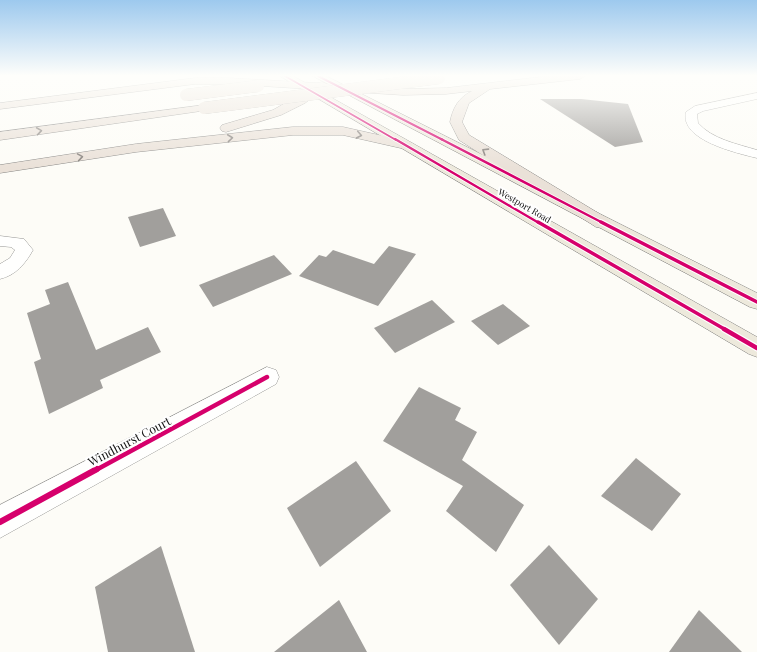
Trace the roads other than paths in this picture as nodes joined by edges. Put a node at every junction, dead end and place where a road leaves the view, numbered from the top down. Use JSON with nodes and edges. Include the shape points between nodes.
{"nodes":[{"id":1,"x":216,"y":106,"type":"edge"},
{"id":2,"x":290,"y":106,"type":"edge"},
{"id":3,"x":355,"y":106,"type":"edge"},
{"id":4,"x":371,"y":106,"type":"edge"},
{"id":5,"x":460,"y":106,"type":"edge"},
{"id":6,"x":707,"y":106,"type":"edge"},
{"id":7,"x":0,"y":136,"type":"edge"},
{"id":8,"x":405,"y":145,"type":"junction"},
{"id":9,"x":136,"y":148,"type":"junction"},
{"id":10,"x":757,"y":154,"type":"edge"},
{"id":11,"x":0,"y":169,"type":"edge"},
{"id":12,"x":602,"y":223,"type":"junction"},
{"id":13,"x":0,"y":241,"type":"edge"},
{"id":14,"x":0,"y":273,"type":"edge"},
{"id":15,"x":757,"y":302,"type":"edge"},
{"id":16,"x":757,"y":348,"type":"edge"},
{"id":17,"x":267,"y":377,"type":"dead end"},
{"id":18,"x":0,"y":522,"type":"edge"}],
"edges":[{"from":7,"to":1,"type":"highway","one_way":true,"bridge":true},
{"from":2,"to":9,"type":"highway","via":[[232,126]]},
{"from":3,"to":8,"type":"main road","name":"Westport Road"},
{"from":4,"to":12,"type":"main road","name":"Westport Road"},
{"from":12,"to":5,"type":"highway","one_way":true,"via":[[464,137],[456,122]]},
{"from":6,"to":10,"type":"street","via":[[692,112],[692,124],[706,134]]},
{"from":9,"to":8,"type":"highway","one_way":true,"via":[[293,131],[343,132]]},
{"from":8,"to":16,"type":"main road","name":"Westport Road"},
{"from":11,"to":9,"type":"highway","one_way":true},
{"from":12,"to":15,"type":"main road","name":"Westport Road"},
{"from":13,"to":14,"type":"street","via":[[17,242],[24,250],[16,262]]},
{"from":17,"to":18,"type":"street","name":"Windhurst Court"}]}
